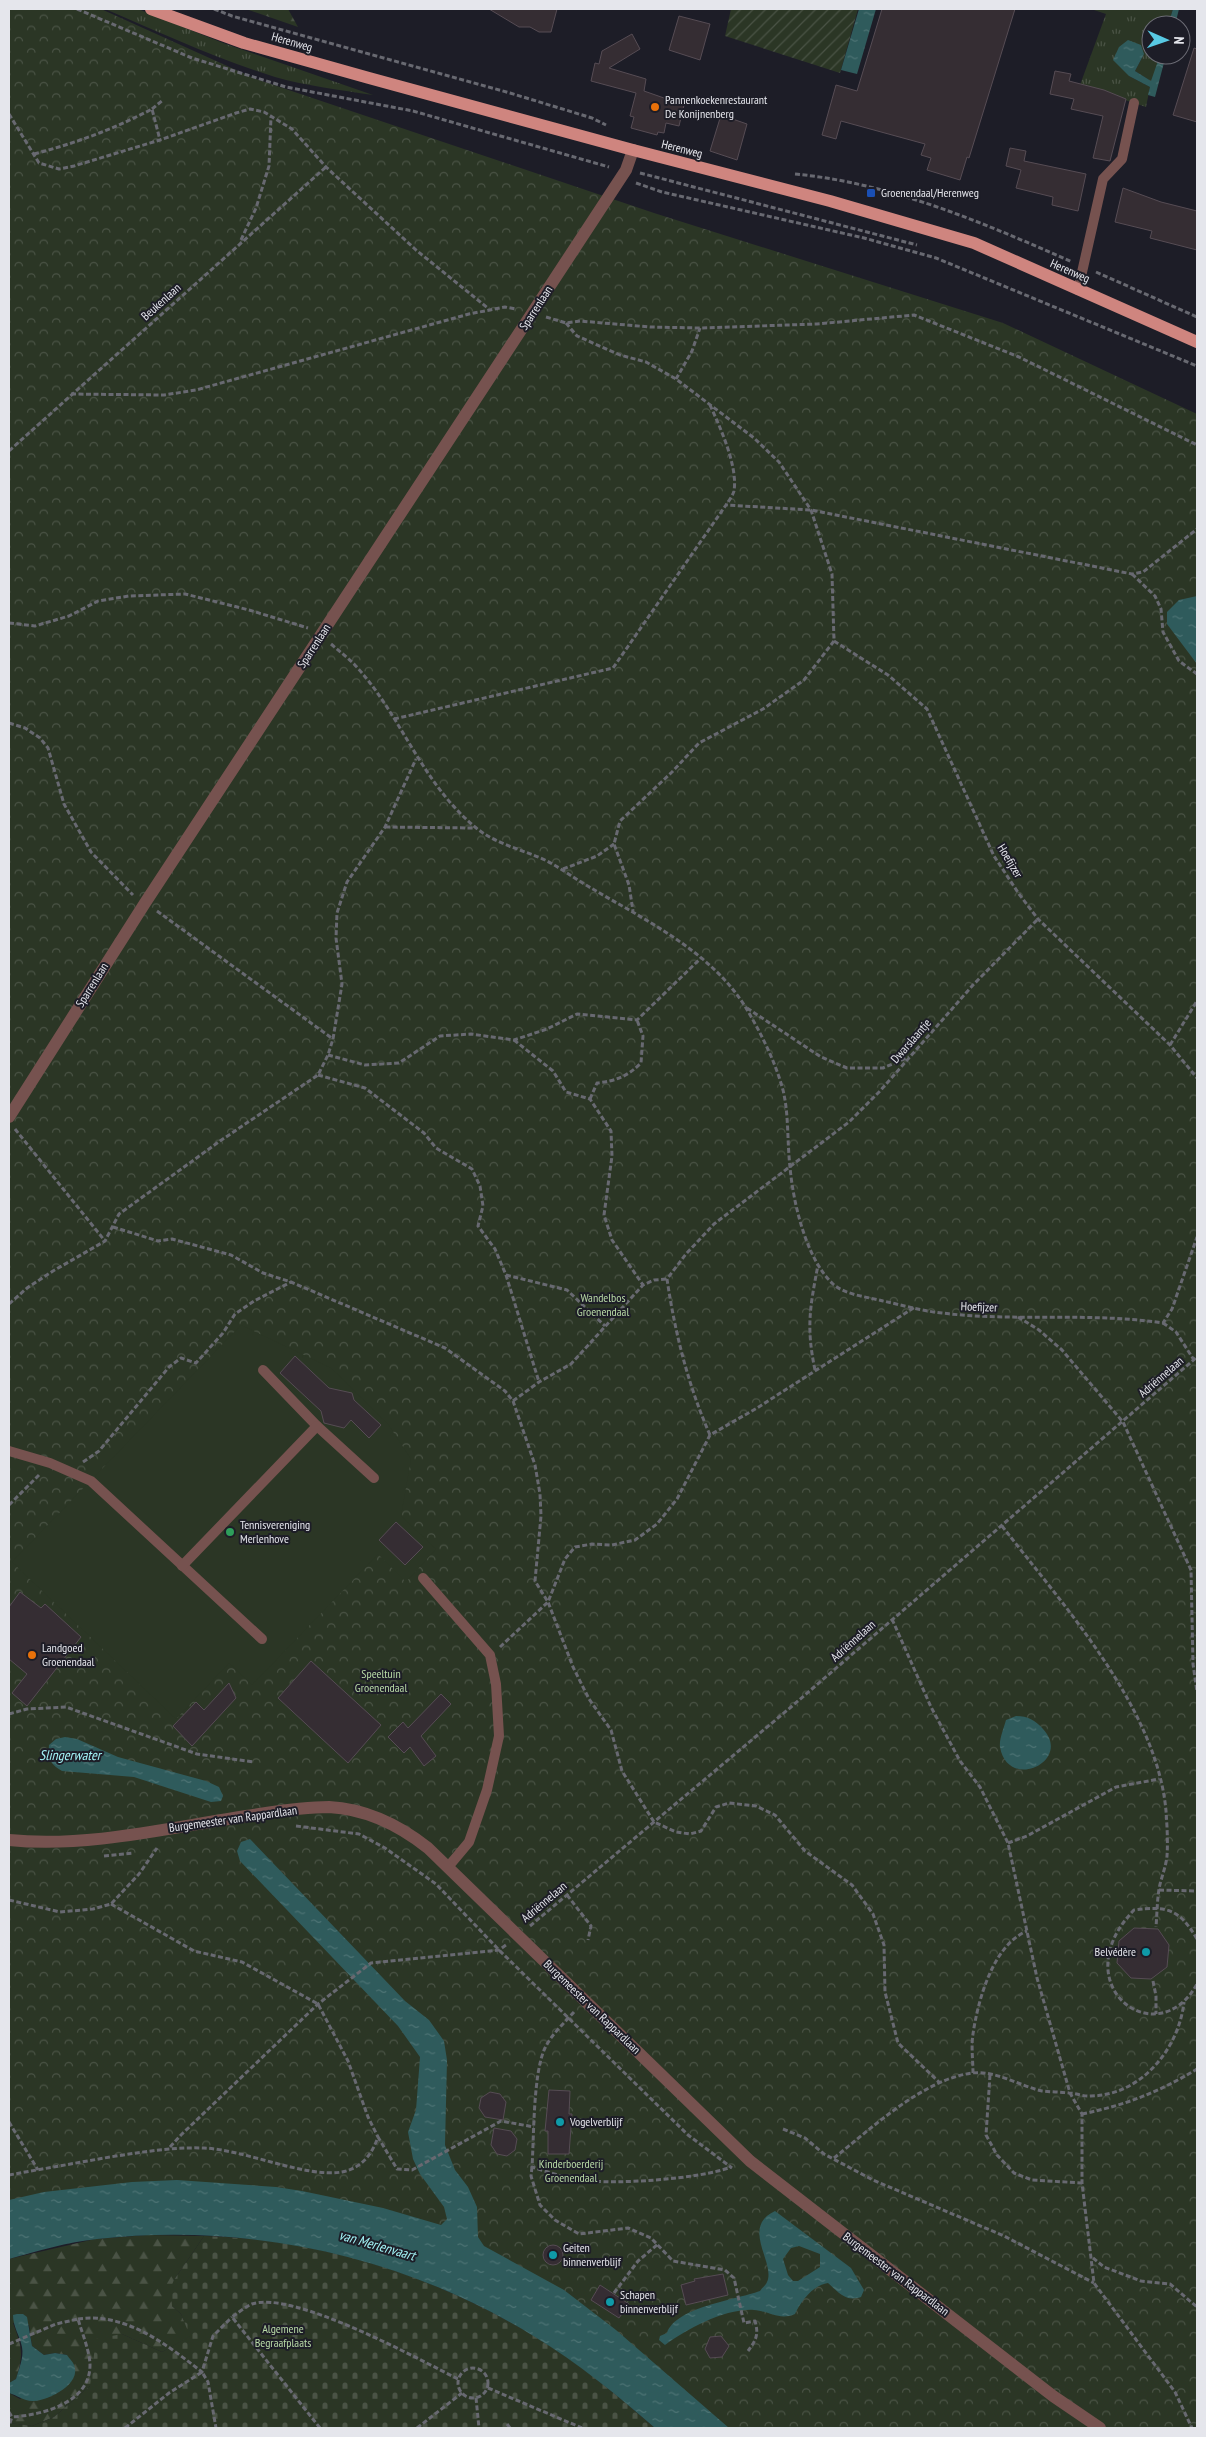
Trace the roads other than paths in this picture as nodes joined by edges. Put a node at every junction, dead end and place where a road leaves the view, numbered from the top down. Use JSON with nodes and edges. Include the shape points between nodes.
{"nodes":[{"id":1,"x":151,"y":9,"type":"edge"},
{"id":2,"x":1134,"y":103,"type":"dead end"},
{"id":3,"x":633,"y":150,"type":"junction"},
{"id":4,"x":1078,"y":290,"type":"junction"},
{"id":5,"x":1197,"y":342,"type":"edge"},
{"id":6,"x":9,"y":1117,"type":"edge"},
{"id":7,"x":263,"y":1370,"type":"dead end"},
{"id":8,"x":317,"y":1426,"type":"junction"},
{"id":9,"x":9,"y":1451,"type":"edge"},
{"id":10,"x":374,"y":1478,"type":"dead end"},
{"id":11,"x":182,"y":1566,"type":"junction"},
{"id":12,"x":423,"y":1578,"type":"dead end"},
{"id":13,"x":262,"y":1639,"type":"dead end"},
{"id":14,"x":9,"y":1840,"type":"edge"},
{"id":15,"x":448,"y":1867,"type":"junction"},
{"id":16,"x":1100,"y":2428,"type":"edge"}],
"edges":[{"from":1,"to":3,"type":"main road","name":"Herenweg","via":[[244,43]]},
{"from":2,"to":4,"type":"lane","via":[[1122,159],[1104,179]]},
{"from":3,"to":4,"type":"main road","name":"Herenweg","via":[[820,198],[974,243]]},
{"from":3,"to":6,"type":"street","name":"Sparrenlaan","via":[[533,313],[145,903]]},
{"from":4,"to":5,"type":"main road","name":"Herenweg"},
{"from":7,"to":8,"type":"lane"},
{"from":8,"to":10,"type":"lane"},
{"from":8,"to":11,"type":"lane"},
{"from":9,"to":11,"type":"lane","via":[[50,1463],[90,1481]]},
{"from":11,"to":13,"type":"lane"},
{"from":12,"to":15,"type":"lane","via":[[490,1655],[496,1684],[499,1736],[487,1790],[469,1842]]},
{"from":14,"to":15,"type":"street","name":"Burgemeester van Rappardlaan","via":[[40,1842],[132,1834],[329,1807],[364,1813],[396,1824]]},
{"from":15,"to":16,"type":"street","name":"Burgemeester van Rappardlaan","via":[[770,2178],[1053,2396]]}]}
